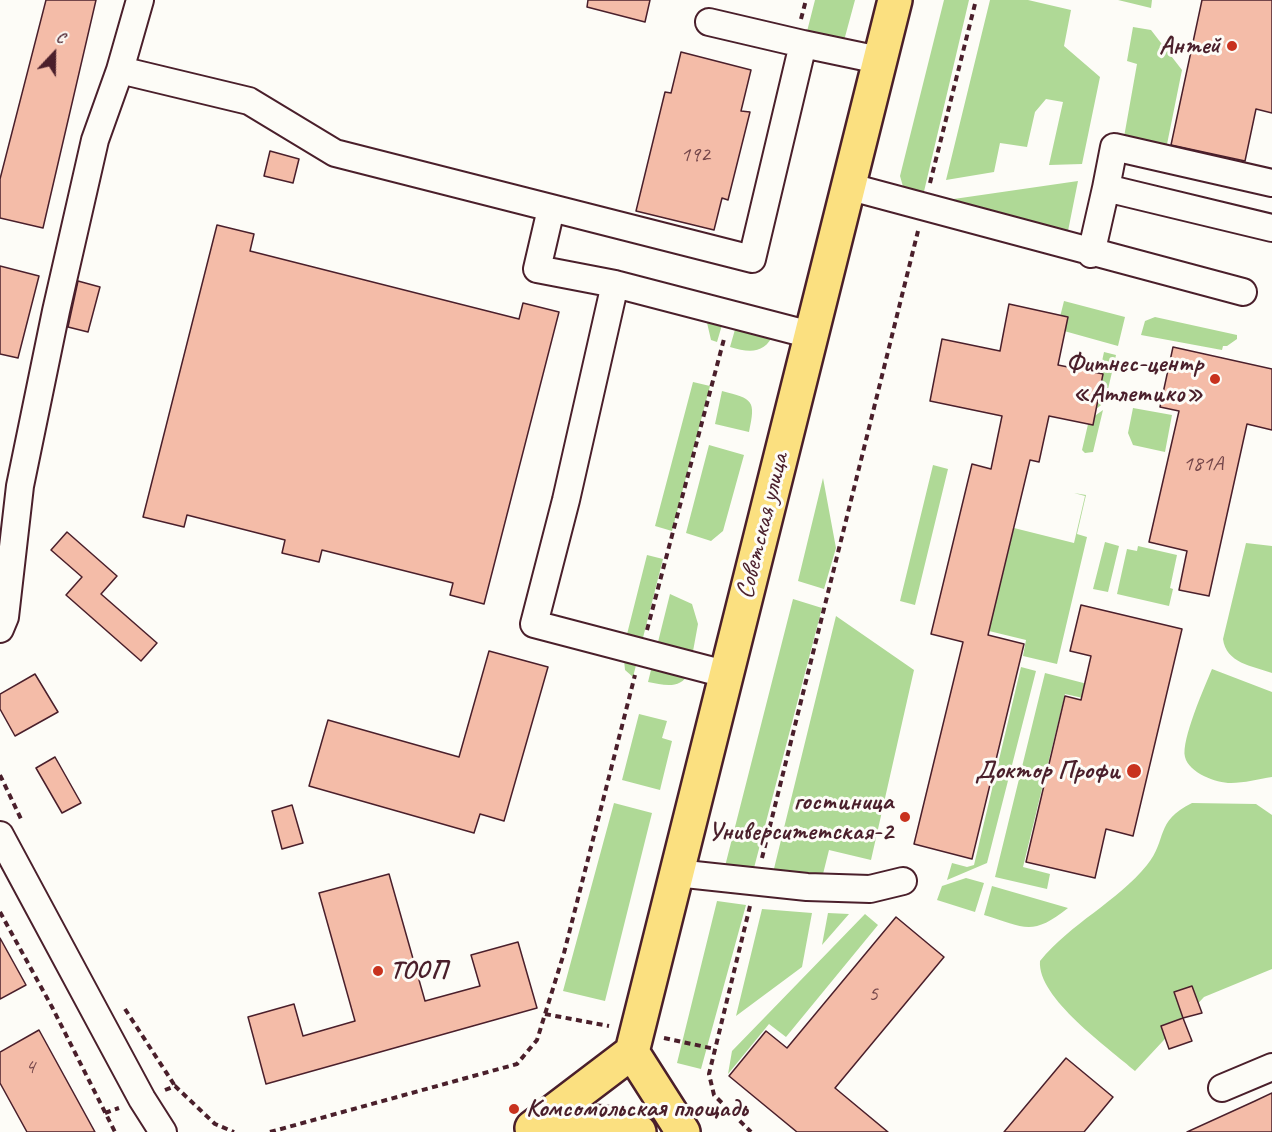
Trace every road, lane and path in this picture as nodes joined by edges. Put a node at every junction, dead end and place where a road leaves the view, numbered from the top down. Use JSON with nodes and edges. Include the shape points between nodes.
{"nodes":[{"id":1,"x":140,"y":0,"type":"edge"},
{"id":2,"x":894,"y":0,"type":"edge"},
{"id":3,"x":976,"y":0,"type":"edge"},
{"id":4,"x":709,"y":22,"type":"dead end"},
{"id":5,"x":803,"y":44,"type":"junction"},
{"id":6,"x":879,"y":60,"type":"junction"},
{"id":7,"x":120,"y":70,"type":"junction"},
{"id":8,"x":1272,"y":183,"type":"edge"},
{"id":9,"x":847,"y":186,"type":"junction"},
{"id":10,"x":1106,"y":188,"type":"junction"},
{"id":11,"x":924,"y":206,"type":"junction"},
{"id":12,"x":551,"y":209,"type":"junction"},
{"id":13,"x":1272,"y":228,"type":"edge"},
{"id":14,"x":1091,"y":254,"type":"junction"},
{"id":15,"x":615,"y":284,"type":"junction"},
{"id":16,"x":1243,"y":292,"type":"dead end"},
{"id":17,"x":811,"y":335,"type":"junction"},
{"id":18,"x":2,"y":619,"type":"edge"},
{"id":19,"x":725,"y":674,"type":"junction"},
{"id":20,"x":0,"y":835,"type":"edge"},
{"id":21,"x":760,"y":864,"type":"dead end"},
{"id":22,"x":676,"y":873,"type":"junction"},
{"id":23,"x":903,"y":881,"type":"dead end"},
{"id":24,"x":752,"y":899,"type":"dead end"},
{"id":25,"x":0,"y":912,"type":"edge"},
{"id":26,"x":632,"y":1052,"type":"junction"},
{"id":27,"x":1272,"y":1067,"type":"edge"},
{"id":28,"x":1222,"y":1088,"type":"dead end"},
{"id":29,"x":528,"y":1130,"type":"edge"},
{"id":30,"x":161,"y":1131,"type":"edge"},
{"id":31,"x":115,"y":1132,"type":"edge"},
{"id":32,"x":639,"y":1132,"type":"edge"},
{"id":33,"x":683,"y":1132,"type":"edge"},
{"id":34,"x":751,"y":1132,"type":"edge"}],
"edges":[{"from":1,"to":7,"type":"street"},
{"from":2,"to":6,"type":"main road","name":"Советская улица"},
{"from":3,"to":11,"type":"path"},
{"from":4,"to":5,"type":"street"},
{"from":5,"to":6,"type":"street"},
{"from":5,"to":12,"type":"street","via":[[752,259]]},
{"from":6,"to":9,"type":"main road","name":"Советская улица"},
{"from":7,"to":12,"type":"street","via":[[249,101],[335,153]]},
{"from":7,"to":18,"type":"street","via":[[95,140],[56,311],[20,486]]},
{"from":8,"to":10,"type":"street","via":[[1114,147]]},
{"from":9,"to":11,"type":"street"},
{"from":9,"to":17,"type":"main road","name":"Советская улица"},
{"from":10,"to":13,"type":"street"},
{"from":10,"to":14,"type":"street"},
{"from":11,"to":14,"type":"street"},
{"from":11,"to":21,"type":"path"},
{"from":12,"to":15,"type":"street","via":[[537,269]]},
{"from":14,"to":16,"type":"street"},
{"from":15,"to":17,"type":"street"},
{"from":15,"to":19,"type":"street","via":[[534,624]]},
{"from":17,"to":19,"type":"main road","name":"Советская улица"},
{"from":19,"to":22,"type":"main road","name":"Советская улица"},
{"from":20,"to":30,"type":"street"},
{"from":22,"to":23,"type":"street","via":[[807,887],[870,889]]},
{"from":22,"to":26,"type":"main road","name":"Советская улица"},
{"from":24,"to":34,"type":"path","via":[[709,1074],[714,1095]]},
{"from":25,"to":31,"type":"path"},
{"from":26,"to":29,"type":"main road"},
{"from":26,"to":33,"type":"main road"},
{"from":27,"to":28,"type":"street"},
{"from":29,"to":32,"type":"main road","via":[[568,1121],[595,1121]]}]}
